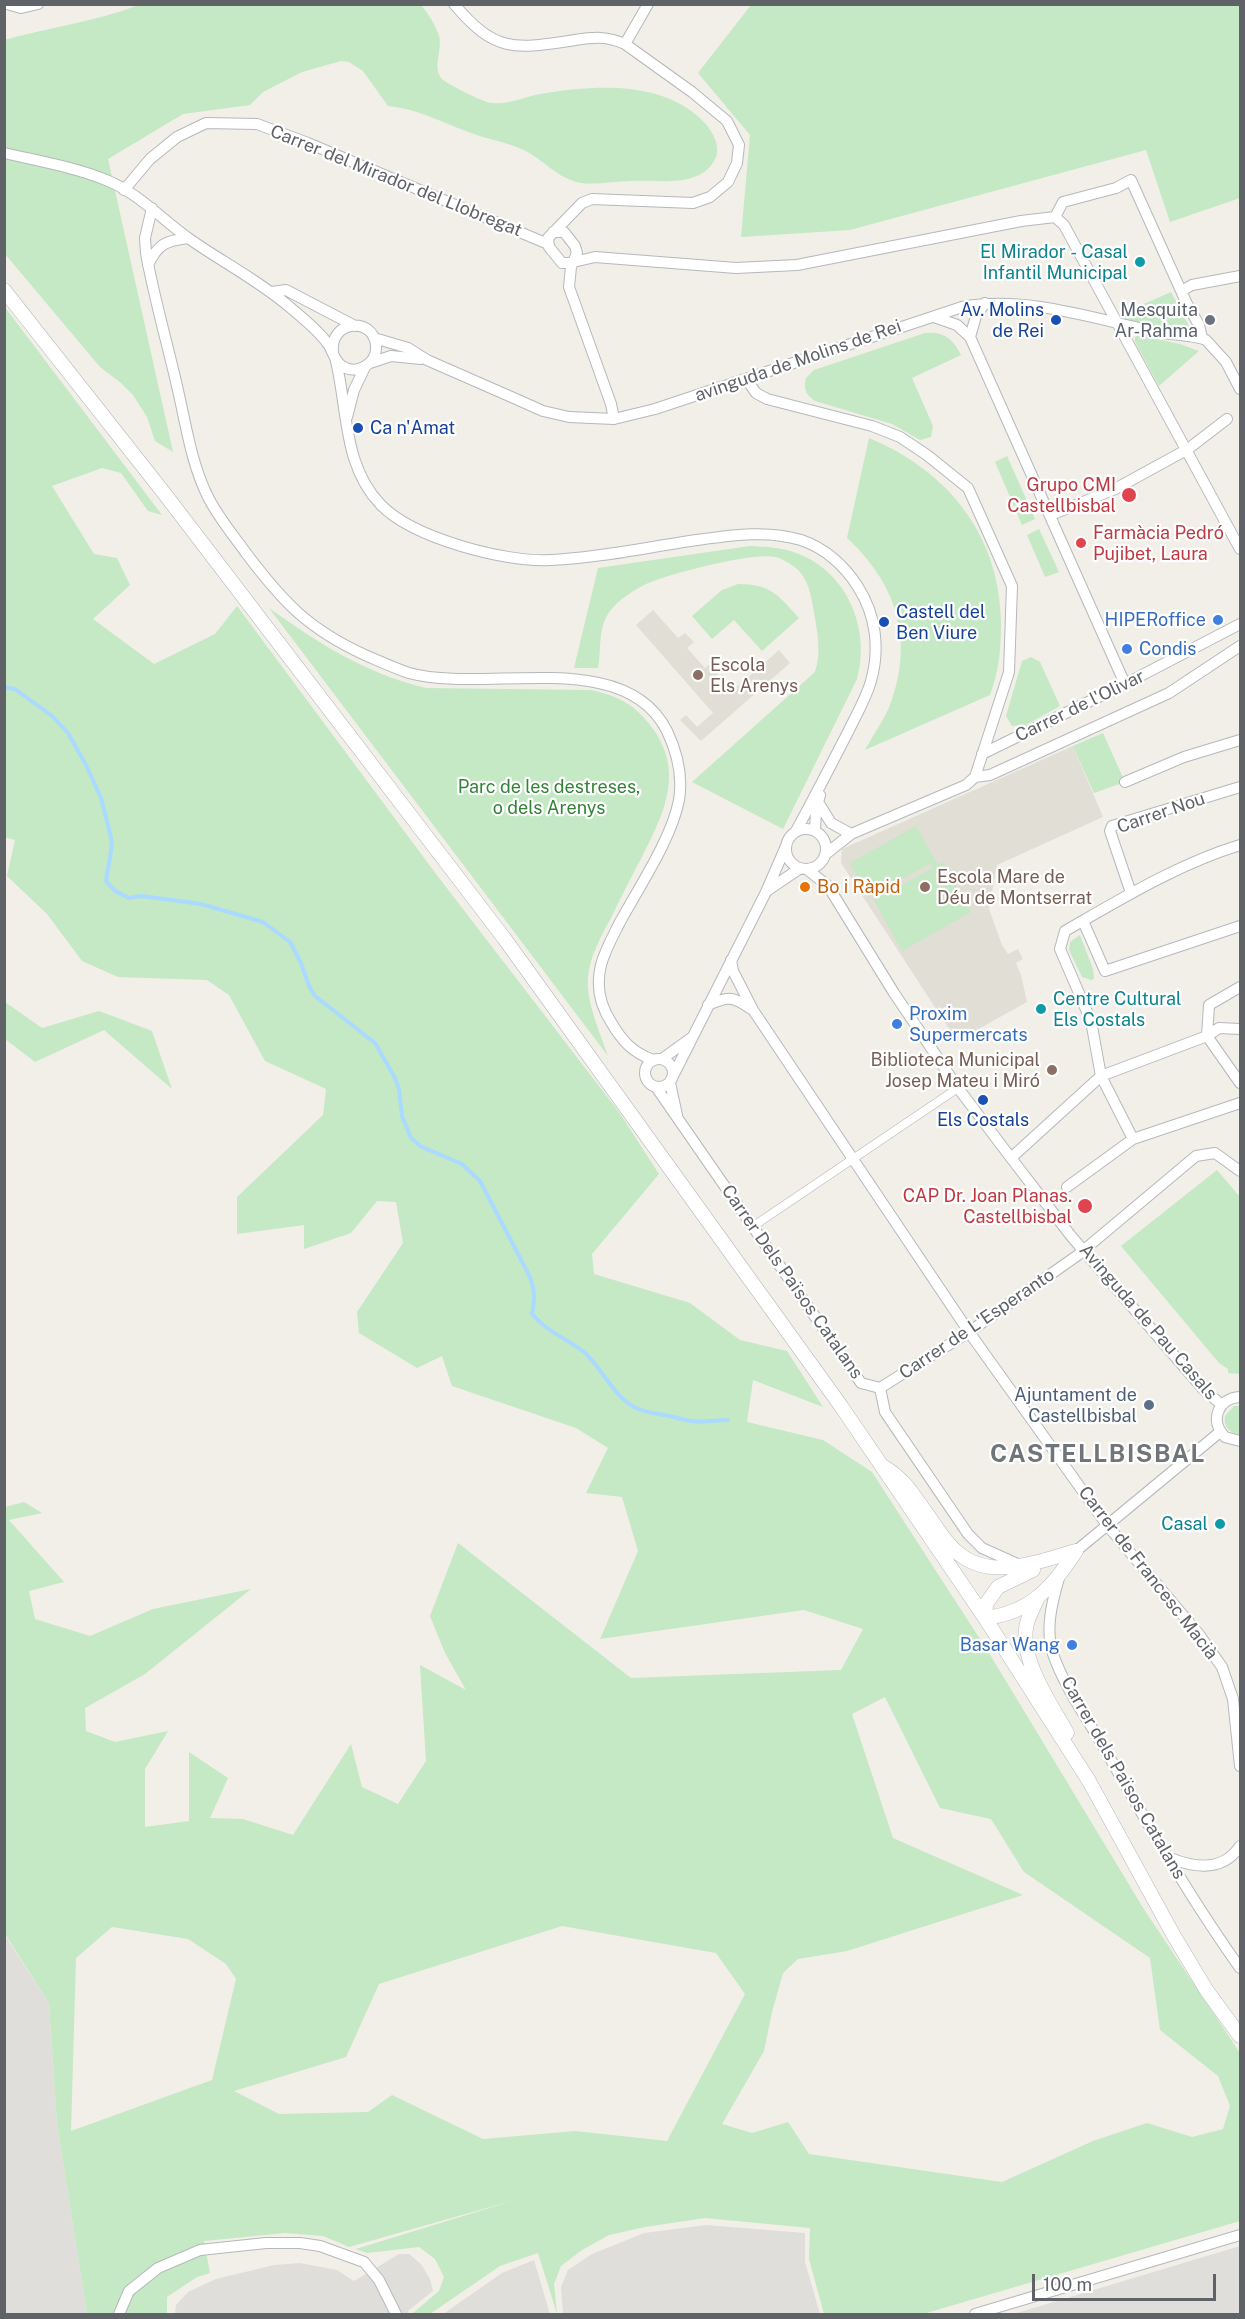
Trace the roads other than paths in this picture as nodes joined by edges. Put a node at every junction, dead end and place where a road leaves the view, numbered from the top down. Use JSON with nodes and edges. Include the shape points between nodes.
{"nodes":[{"id":1,"x":7,"y":4,"type":"edge"},
{"id":2,"x":39,"y":4,"type":"edge"},
{"id":3,"x":454,"y":4,"type":"edge"},
{"id":4,"x":648,"y":4,"type":"edge"},
{"id":5,"x":625,"y":44,"type":"junction"},
{"id":6,"x":4,"y":153,"type":"edge"},
{"id":7,"x":124,"y":189,"type":"junction"},
{"id":8,"x":152,"y":208,"type":"junction"},
{"id":9,"x":574,"y":212,"type":"junction"},
{"id":10,"x":1055,"y":217,"type":"junction"},
{"id":11,"x":553,"y":232,"type":"junction"},
{"id":12,"x":569,"y":237,"type":"junction"},
{"id":13,"x":188,"y":238,"type":"junction"},
{"id":14,"x":548,"y":244,"type":"junction"},
{"id":15,"x":573,"y":261,"type":"junction"},
{"id":16,"x":148,"y":266,"type":"junction"},
{"id":17,"x":1240,"y":276,"type":"edge"},
{"id":18,"x":4,"y":290,"type":"edge"},
{"id":19,"x":1183,"y":290,"type":"junction"},
{"id":20,"x":272,"y":292,"type":"junction"},
{"id":21,"x":985,"y":303,"type":"junction"},
{"id":22,"x":934,"y":316,"type":"junction"},
{"id":23,"x":1118,"y":324,"type":"junction"},
{"id":24,"x":355,"y":326,"type":"junction"},
{"id":25,"x":970,"y":337,"type":"junction"},
{"id":26,"x":374,"y":338,"type":"junction"},
{"id":27,"x":1202,"y":338,"type":"junction"},
{"id":28,"x":334,"y":357,"type":"junction"},
{"id":29,"x":427,"y":360,"type":"junction"},
{"id":30,"x":368,"y":365,"type":"junction"},
{"id":31,"x":747,"y":380,"type":"junction"},
{"id":32,"x":1240,"y":389,"type":"edge"},
{"id":33,"x":347,"y":417,"type":"junction"},
{"id":34,"x":614,"y":419,"type":"junction"},
{"id":35,"x":1227,"y":419,"type":"dead end"},
{"id":36,"x":1188,"y":449,"type":"junction"},
{"id":37,"x":1051,"y":515,"type":"junction"},
{"id":38,"x":1240,"y":549,"type":"edge"},
{"id":39,"x":1240,"y":624,"type":"edge"},
{"id":40,"x":1240,"y":646,"type":"edge"},
{"id":41,"x":1125,"y":684,"type":"junction"},
{"id":42,"x":1240,"y":740,"type":"edge"},
{"id":43,"x":981,"y":758,"type":"junction"},
{"id":44,"x":999,"y":771,"type":"junction"},
{"id":45,"x":826,"y":775,"type":"junction"},
{"id":46,"x":975,"y":777,"type":"junction"},
{"id":47,"x":1125,"y":782,"type":"dead end"},
{"id":48,"x":1240,"y":787,"type":"edge"},
{"id":49,"x":818,"y":802,"type":"junction"},
{"id":50,"x":796,"y":831,"type":"junction"},
{"id":51,"x":817,"y":832,"type":"junction"},
{"id":52,"x":851,"y":834,"type":"junction"},
{"id":53,"x":1240,"y":845,"type":"edge"},
{"id":54,"x":786,"y":846,"type":"junction"},
{"id":55,"x":824,"y":858,"type":"junction"},
{"id":56,"x":803,"y":869,"type":"junction"},
{"id":57,"x":828,"y":886,"type":"junction"},
{"id":58,"x":766,"y":892,"type":"junction"},
{"id":59,"x":1131,"y":893,"type":"junction"},
{"id":60,"x":1083,"y":921,"type":"junction"},
{"id":61,"x":1240,"y":926,"type":"edge"},
{"id":62,"x":730,"y":960,"type":"junction"},
{"id":63,"x":1240,"y":987,"type":"edge"},
{"id":64,"x":708,"y":1005,"type":"junction"},
{"id":65,"x":753,"y":1010,"type":"junction"},
{"id":66,"x":1240,"y":1029,"type":"edge"},
{"id":67,"x":1207,"y":1036,"type":"junction"},
{"id":68,"x":692,"y":1037,"type":"junction"},
{"id":69,"x":658,"y":1060,"type":"junction"},
{"id":70,"x":1101,"y":1076,"type":"junction"},
{"id":71,"x":671,"y":1079,"type":"junction"},
{"id":72,"x":1240,"y":1083,"type":"edge"},
{"id":73,"x":656,"y":1087,"type":"junction"},
{"id":74,"x":958,"y":1088,"type":"junction"},
{"id":75,"x":1240,"y":1103,"type":"edge"},
{"id":76,"x":678,"y":1121,"type":"junction"},
{"id":77,"x":1133,"y":1139,"type":"junction"},
{"id":78,"x":852,"y":1158,"type":"junction"},
{"id":79,"x":1011,"y":1158,"type":"junction"},
{"id":80,"x":1240,"y":1171,"type":"edge"},
{"id":81,"x":1067,"y":1187,"type":"dead end"},
{"id":82,"x":752,"y":1227,"type":"junction"},
{"id":83,"x":1084,"y":1250,"type":"junction"},
{"id":84,"x":969,"y":1332,"type":"junction"},
{"id":85,"x":880,"y":1388,"type":"junction"},
{"id":86,"x":1240,"y":1397,"type":"edge"},
{"id":87,"x":1222,"y":1405,"type":"junction"},
{"id":88,"x":1220,"y":1432,"type":"junction"},
{"id":89,"x":1240,"y":1441,"type":"edge"},
{"id":90,"x":880,"y":1464,"type":"junction"},
{"id":91,"x":1107,"y":1525,"type":"junction"},
{"id":92,"x":1076,"y":1551,"type":"junction"},
{"id":93,"x":1022,"y":1566,"type":"junction"},
{"id":94,"x":1060,"y":1575,"type":"junction"},
{"id":95,"x":1038,"y":1597,"type":"junction"},
{"id":96,"x":985,"y":1618,"type":"junction"},
{"id":97,"x":1240,"y":1766,"type":"edge"},
{"id":98,"x":1089,"y":1781,"type":"junction"},
{"id":99,"x":1240,"y":1846,"type":"edge"},
{"id":100,"x":1170,"y":1858,"type":"junction"},
{"id":101,"x":1240,"y":1968,"type":"edge"},
{"id":102,"x":1240,"y":2036,"type":"edge"},
{"id":103,"x":1240,"y":2235,"type":"edge"},
{"id":104,"x":119,"y":2314,"type":"edge"},
{"id":105,"x":396,"y":2314,"type":"edge"},
{"id":106,"x":975,"y":2314,"type":"edge"}],
"edges":[{"from":1,"to":2,"type":"street","via":[[21,8]]},
{"from":3,"to":5,"type":"street","via":[[482,34],[507,44],[524,46],[597,36]]},
{"from":4,"to":5,"type":"street"},
{"from":5,"to":9,"type":"street","via":[[727,121],[739,144],[737,163],[728,182],[710,197],[693,203],[592,198]]},
{"from":6,"to":7,"type":"street","via":[[72,169]]},
{"from":7,"to":8,"type":"street"},
{"from":7,"to":14,"type":"street","name":"Carrer del Mirador del Llobregat","via":[[150,159],[177,137],[206,123],[257,124]]},
{"from":8,"to":13,"type":"street"},
{"from":8,"to":16,"type":"street","via":[[145,238]]},
{"from":9,"to":11,"type":"street"},
{"from":9,"to":12,"type":"street"},
{"from":10,"to":15,"type":"street","via":[[797,265],[736,268],[595,257]]},
{"from":10,"to":19,"type":"street","via":[[1063,202],[1131,180]]},
{"from":10,"to":23,"type":"street","via":[[1064,225]]},
{"from":11,"to":12,"type":"street","via":[[561,231]]},
{"from":11,"to":14,"type":"street"},
{"from":12,"to":15,"type":"street","via":[[577,253]]},
{"from":13,"to":16,"type":"street","via":[[167,242],[155,250]]},
{"from":13,"to":20,"type":"street"},
{"from":14,"to":15,"type":"street","via":[[559,261]]},
{"from":15,"to":34,"type":"street","via":[[569,287]]},
{"from":16,"to":69,"type":"street","via":[[201,481],[225,524],[272,587],[302,618],[331,639],[410,673],[437,678],[589,680],[614,686],[644,704],[665,727],[680,771],[676,810],[614,934],[599,976],[602,1002],[613,1026],[628,1047]]},
{"from":17,"to":19,"type":"street"},
{"from":18,"to":90,"type":"street","via":[[504,938]]},
{"from":19,"to":27,"type":"street"},
{"from":20,"to":24,"type":"street","via":[[286,290]]},
{"from":20,"to":28,"type":"street","via":[[322,338]]},
{"from":21,"to":22,"type":"street","name":"avinguda de Molins de Rei"},
{"from":21,"to":23,"type":"street","name":"avinguda de Molins de Rei","via":[[1036,307]]},
{"from":21,"to":25,"type":"street"},
{"from":22,"to":25,"type":"street","via":[[957,325]]},
{"from":22,"to":31,"type":"street","name":"avinguda de Molins de Rei"},
{"from":23,"to":27,"type":"street","name":"avinguda de Molins de Rei"},
{"from":23,"to":36,"type":"street"},
{"from":24,"to":26,"type":"street","via":[[363,327]]},
{"from":24,"to":28,"type":"street","via":[[337,334],[332,346]]},
{"from":25,"to":37,"type":"street"},
{"from":26,"to":29,"type":"street","name":"avinguda de Molins de Rei","via":[[408,348]]},
{"from":26,"to":30,"type":"street","via":[[376,351]]},
{"from":27,"to":32,"type":"street","via":[[1226,362]]},
{"from":28,"to":30,"type":"street","via":[[350,370]]},
{"from":28,"to":33,"type":"street"},
{"from":29,"to":30,"type":"street","name":"avinguda de Molins de Rei","via":[[391,356]]},
{"from":29,"to":34,"type":"street","name":"avinguda de Molins de Rei","via":[[543,411],[579,419]]},
{"from":30,"to":33,"type":"street","via":[[354,390]]},
{"from":31,"to":34,"type":"street","name":"avinguda de Molins de Rei"},
{"from":31,"to":43,"type":"street","via":[[756,393],[767,399],[900,437],[968,488],[1012,586],[1010,672]]},
{"from":33,"to":45,"type":"street","via":[[356,467],[374,497],[407,525],[452,542],[512,558],[551,561],[760,534],[802,541],[830,556],[852,577],[866,601],[876,650],[868,693]]},
{"from":35,"to":36,"type":"street"},
{"from":36,"to":37,"type":"street","via":[[1115,489]]},
{"from":36,"to":38,"type":"street"},
{"from":37,"to":41,"type":"street"},
{"from":39,"to":41,"type":"street","name":"Carrer de l'Olivar"},
{"from":40,"to":44,"type":"street","name":"Carrer de l'Olivar","via":[[1169,693]]},
{"from":41,"to":43,"type":"street","name":"Carrer de l'Olivar"},
{"from":42,"to":47,"type":"street","via":[[1184,757]]},
{"from":43,"to":44,"type":"street","via":[[988,768]]},
{"from":43,"to":46,"type":"street"},
{"from":44,"to":46,"type":"street","name":"Carrer de l'Olivar"},
{"from":45,"to":49,"type":"street"},
{"from":45,"to":50,"type":"street"},
{"from":46,"to":52,"type":"street","name":"Carrer de l'Olivar","via":[[966,785]]},
{"from":48,"to":59,"type":"street","name":"Carrer Nou","via":[[1112,826],[1110,831]]},
{"from":49,"to":51,"type":"street"},
{"from":49,"to":52,"type":"street","via":[[831,823]]},
{"from":50,"to":51,"type":"street"},
{"from":50,"to":54,"type":"street"},
{"from":51,"to":52,"type":"street","name":"Carrer de l'Olivar"},
{"from":51,"to":55,"type":"street","via":[[827,845]]},
{"from":52,"to":55,"type":"street","name":"Carrer de l'Olivar"},
{"from":53,"to":59,"type":"street","via":[[1214,853]]},
{"from":54,"to":56,"type":"street","via":[[791,863]]},
{"from":54,"to":58,"type":"street"},
{"from":55,"to":56,"type":"street"},
{"from":55,"to":57,"type":"street","name":"Avinguda de Pau Casals"},
{"from":56,"to":57,"type":"street","name":"Avinguda de Pau Casals"},
{"from":56,"to":58,"type":"street"},
{"from":57,"to":74,"type":"street","name":"Avinguda de Pau Casals"},
{"from":58,"to":62,"type":"street"},
{"from":59,"to":60,"type":"street"},
{"from":60,"to":61,"type":"street","via":[[1105,971]]},
{"from":60,"to":70,"type":"street","via":[[1065,931],[1060,949],[1091,1021]]},
{"from":62,"to":64,"type":"street"},
{"from":62,"to":65,"type":"street","name":"Carrer de Francesc Macià"},
{"from":63,"to":67,"type":"street","via":[[1209,1005]]},
{"from":64,"to":65,"type":"street","via":[[723,998],[737,999]]},
{"from":64,"to":68,"type":"street"},
{"from":65,"to":78,"type":"street","name":"Carrer de Francesc Macià"},
{"from":66,"to":67,"type":"street","via":[[1220,1028]]},
{"from":67,"to":70,"type":"street"},
{"from":67,"to":72,"type":"street"},
{"from":68,"to":69,"type":"street"},
{"from":68,"to":71,"type":"street"},
{"from":69,"to":71,"type":"street","via":[[670,1064]]},
{"from":69,"to":73,"type":"street","via":[[647,1066],[645,1075],[648,1083]]},
{"from":70,"to":77,"type":"street"},
{"from":70,"to":79,"type":"street"},
{"from":71,"to":73,"type":"street","via":[[663,1087]]},
{"from":71,"to":76,"type":"street","name":"Carrer Dels Països Catalans"},
{"from":73,"to":76,"type":"street","name":"Carrer Dels Països Catalans"},
{"from":74,"to":78,"type":"street"},
{"from":74,"to":79,"type":"street","name":"Avinguda de Pau Casals"},
{"from":75,"to":77,"type":"street"},
{"from":76,"to":82,"type":"street","name":"Carrer Dels Països Catalans"},
{"from":77,"to":81,"type":"street"},
{"from":78,"to":82,"type":"street"},
{"from":78,"to":84,"type":"street","name":"Carrer de Francesc Macià"},
{"from":79,"to":83,"type":"street","name":"Avinguda de Pau Casals"},
{"from":80,"to":83,"type":"street","name":"Carrer de L'Esperanto","via":[[1215,1153],[1196,1156]]},
{"from":82,"to":85,"type":"street","name":"Carrer Dels Països Catalans","via":[[861,1383]]},
{"from":83,"to":84,"type":"street","name":"Carrer de L'Esperanto"},
{"from":83,"to":87,"type":"street","name":"Avinguda de Pau Casals","via":[[1204,1390]]},
{"from":84,"to":85,"type":"street","name":"Carrer de L'Esperanto"},
{"from":84,"to":91,"type":"street","name":"Carrer de Francesc Macià"},
{"from":85,"to":93,"type":"street","name":"Carrer Dels Països Catalans","via":[[885,1412],[963,1528],[982,1548]]},
{"from":86,"to":87,"type":"street"},
{"from":87,"to":88,"type":"street","via":[[1216,1418]]},
{"from":88,"to":89,"type":"street"},
{"from":88,"to":91,"type":"street"},
{"from":90,"to":93,"type":"street","via":[[901,1478],[950,1545],[976,1565]]},
{"from":90,"to":96,"type":"street"},
{"from":91,"to":92,"type":"street"},
{"from":91,"to":97,"type":"street","name":"Carrer de Francesc Macià","via":[[1222,1667],[1233,1699]]},
{"from":92,"to":93,"type":"street"},
{"from":92,"to":94,"type":"street"},
{"from":92,"to":96,"type":"street","via":[[998,1587],[986,1604]]},
{"from":94,"to":95,"type":"street"},
{"from":94,"to":100,"type":"street","name":"Carrer dels Països Catalans","via":[[1049,1623],[1053,1653],[1126,1788]]},
{"from":95,"to":96,"type":"street","via":[[1018,1611]]},
{"from":95,"to":98,"type":"street","via":[[1026,1626],[1025,1649]]},
{"from":96,"to":98,"type":"street"},
{"from":98,"to":102,"type":"street","via":[[1174,1936]]},
{"from":99,"to":100,"type":"street","via":[[1230,1858],[1208,1866],[1197,1867]]},
{"from":100,"to":101,"type":"street","name":"Carrer dels Països Catalans"},
{"from":103,"to":106,"type":"street"},
{"from":104,"to":105,"type":"street","via":[[129,2291],[158,2268],[200,2250],[300,2243],[364,2262],[379,2280]]}]}
